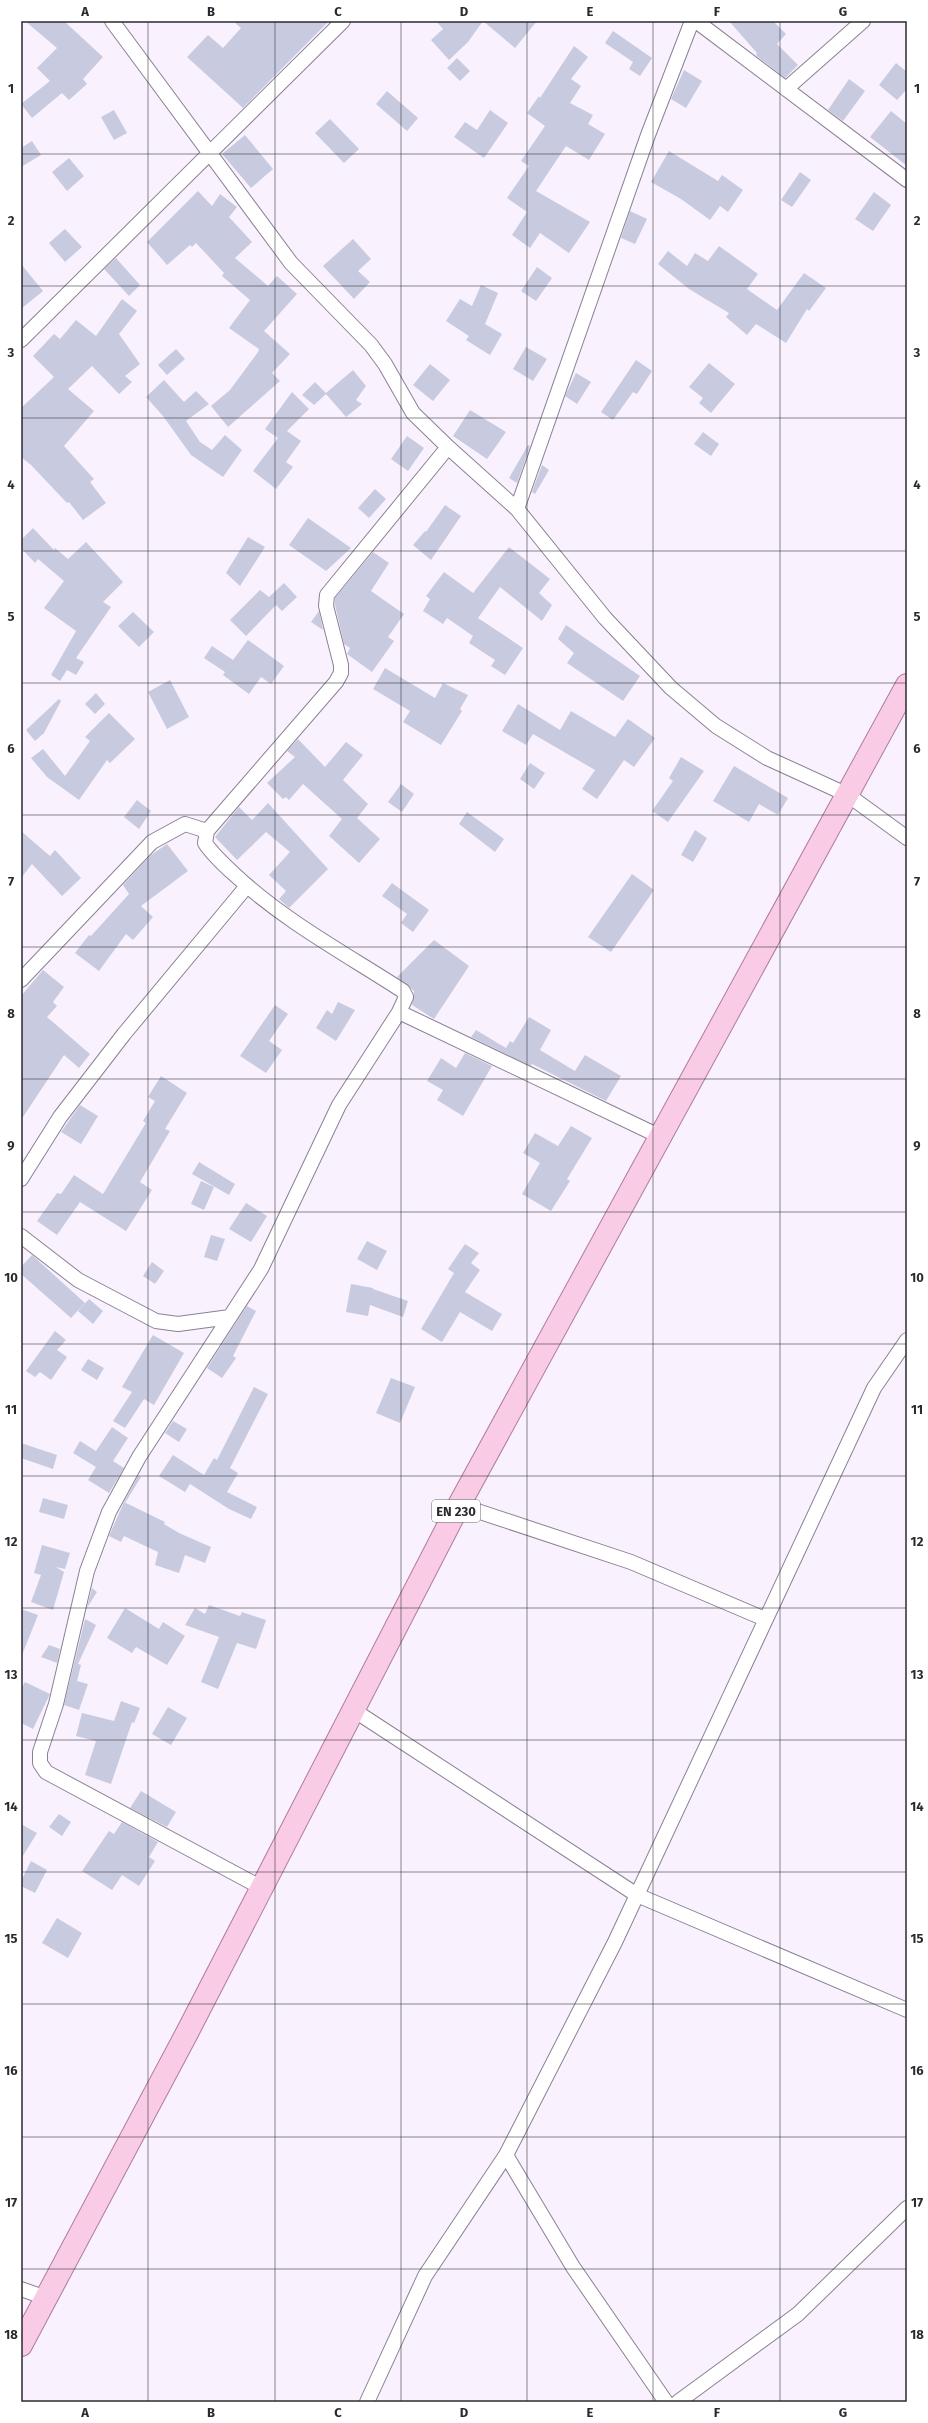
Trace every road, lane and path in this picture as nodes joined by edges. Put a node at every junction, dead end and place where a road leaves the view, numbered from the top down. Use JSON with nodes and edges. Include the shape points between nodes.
{"nodes":[{"id":1,"x":112,"y":21,"type":"edge"},
{"id":2,"x":343,"y":21,"type":"edge"},
{"id":3,"x":692,"y":21,"type":"edge"},
{"id":4,"x":696,"y":21,"type":"edge"},
{"id":5,"x":862,"y":21,"type":"edge"},
{"id":6,"x":786,"y":88,"type":"junction"},
{"id":7,"x":211,"y":152,"type":"junction"},
{"id":8,"x":907,"y":180,"type":"edge"},
{"id":9,"x":21,"y":340,"type":"edge"},
{"id":10,"x":448,"y":448,"type":"junction"},
{"id":11,"x":517,"y":508,"type":"junction"},
{"id":12,"x":907,"y":685,"type":"edge"},
{"id":13,"x":848,"y":795,"type":"junction"},
{"id":14,"x":207,"y":831,"type":"junction"},
{"id":15,"x":907,"y":838,"type":"edge"},
{"id":16,"x":247,"y":886,"type":"junction"},
{"id":17,"x":21,"y":980,"type":"edge"},
{"id":18,"x":399,"y":1012,"type":"junction"},
{"id":19,"x":659,"y":1136,"type":"junction"},
{"id":20,"x":21,"y":1179,"type":"edge"},
{"id":21,"x":21,"y":1236,"type":"edge"},
{"id":22,"x":230,"y":1317,"type":"junction"},
{"id":23,"x":907,"y":1340,"type":"edge"},
{"id":24,"x":459,"y":1505,"type":"junction"},
{"id":25,"x":765,"y":1619,"type":"junction"},
{"id":26,"x":354,"y":1711,"type":"junction"},
{"id":27,"x":262,"y":1888,"type":"junction"},
{"id":28,"x":637,"y":1895,"type":"junction"},
{"id":29,"x":907,"y":2010,"type":"edge"},
{"id":30,"x":506,"y":2155,"type":"junction"},
{"id":31,"x":907,"y":2208,"type":"edge"},
{"id":32,"x":21,"y":2289,"type":"edge"},
{"id":33,"x":46,"y":2298,"type":"junction"},
{"id":34,"x":21,"y":2345,"type":"edge"},
{"id":35,"x":367,"y":2402,"type":"edge"},
{"id":36,"x":666,"y":2402,"type":"edge"},
{"id":37,"x":678,"y":2402,"type":"edge"}],
"edges":[{"from":1,"to":7,"type":"street"},
{"from":2,"to":7,"type":"street"},
{"from":3,"to":11,"type":"street","via":[[646,142]]},
{"from":4,"to":6,"type":"street"},
{"from":5,"to":6,"type":"street"},
{"from":6,"to":8,"type":"street"},
{"from":7,"to":9,"type":"street"},
{"from":7,"to":10,"type":"street","via":[[291,263],[371,345],[386,364],[414,412]]},
{"from":10,"to":11,"type":"street"},
{"from":10,"to":14,"type":"street","via":[[328,596],[326,606],[341,665],[336,682]]},
{"from":11,"to":13,"type":"street","via":[[605,618],[671,688],[716,726],[767,758]]},
{"from":12,"to":13,"type":"main road","number":"EN 230"},
{"from":13,"to":15,"type":"street"},
{"from":13,"to":19,"type":"main road","number":"EN 230"},
{"from":14,"to":16,"type":"street","via":[[205,843],[212,853]]},
{"from":14,"to":17,"type":"street","via":[[185,824],[152,842]]},
{"from":16,"to":18,"type":"street","via":[[292,920],[403,991],[406,997]]},
{"from":16,"to":20,"type":"street","via":[[124,1034],[60,1116]]},
{"from":18,"to":19,"type":"street"},
{"from":18,"to":22,"type":"street","via":[[339,1105],[261,1269]]},
{"from":19,"to":24,"type":"main road","number":"EN 230"},
{"from":21,"to":22,"type":"street","via":[[78,1280],[156,1321],[178,1324]]},
{"from":22,"to":27,"type":"street","via":[[138,1457],[109,1512],[86,1571],[56,1704],[40,1752],[40,1763],[46,1772]]},
{"from":23,"to":25,"type":"street","via":[[874,1388]]},
{"from":24,"to":25,"type":"street","via":[[631,1562]]},
{"from":24,"to":26,"type":"main road","number":"EN 230"},
{"from":25,"to":28,"type":"street"},
{"from":26,"to":27,"type":"main road","number":"EN 230"},
{"from":26,"to":28,"type":"street"},
{"from":27,"to":33,"type":"main road","number":"EN 230"},
{"from":28,"to":29,"type":"street"},
{"from":28,"to":30,"type":"street"},
{"from":30,"to":35,"type":"street","via":[[425,2276]]},
{"from":30,"to":36,"type":"street","via":[[573,2267]]},
{"from":31,"to":37,"type":"street","via":[[798,2314]]},
{"from":32,"to":33,"type":"street"},
{"from":33,"to":34,"type":"main road","number":"EN 230"}]}
